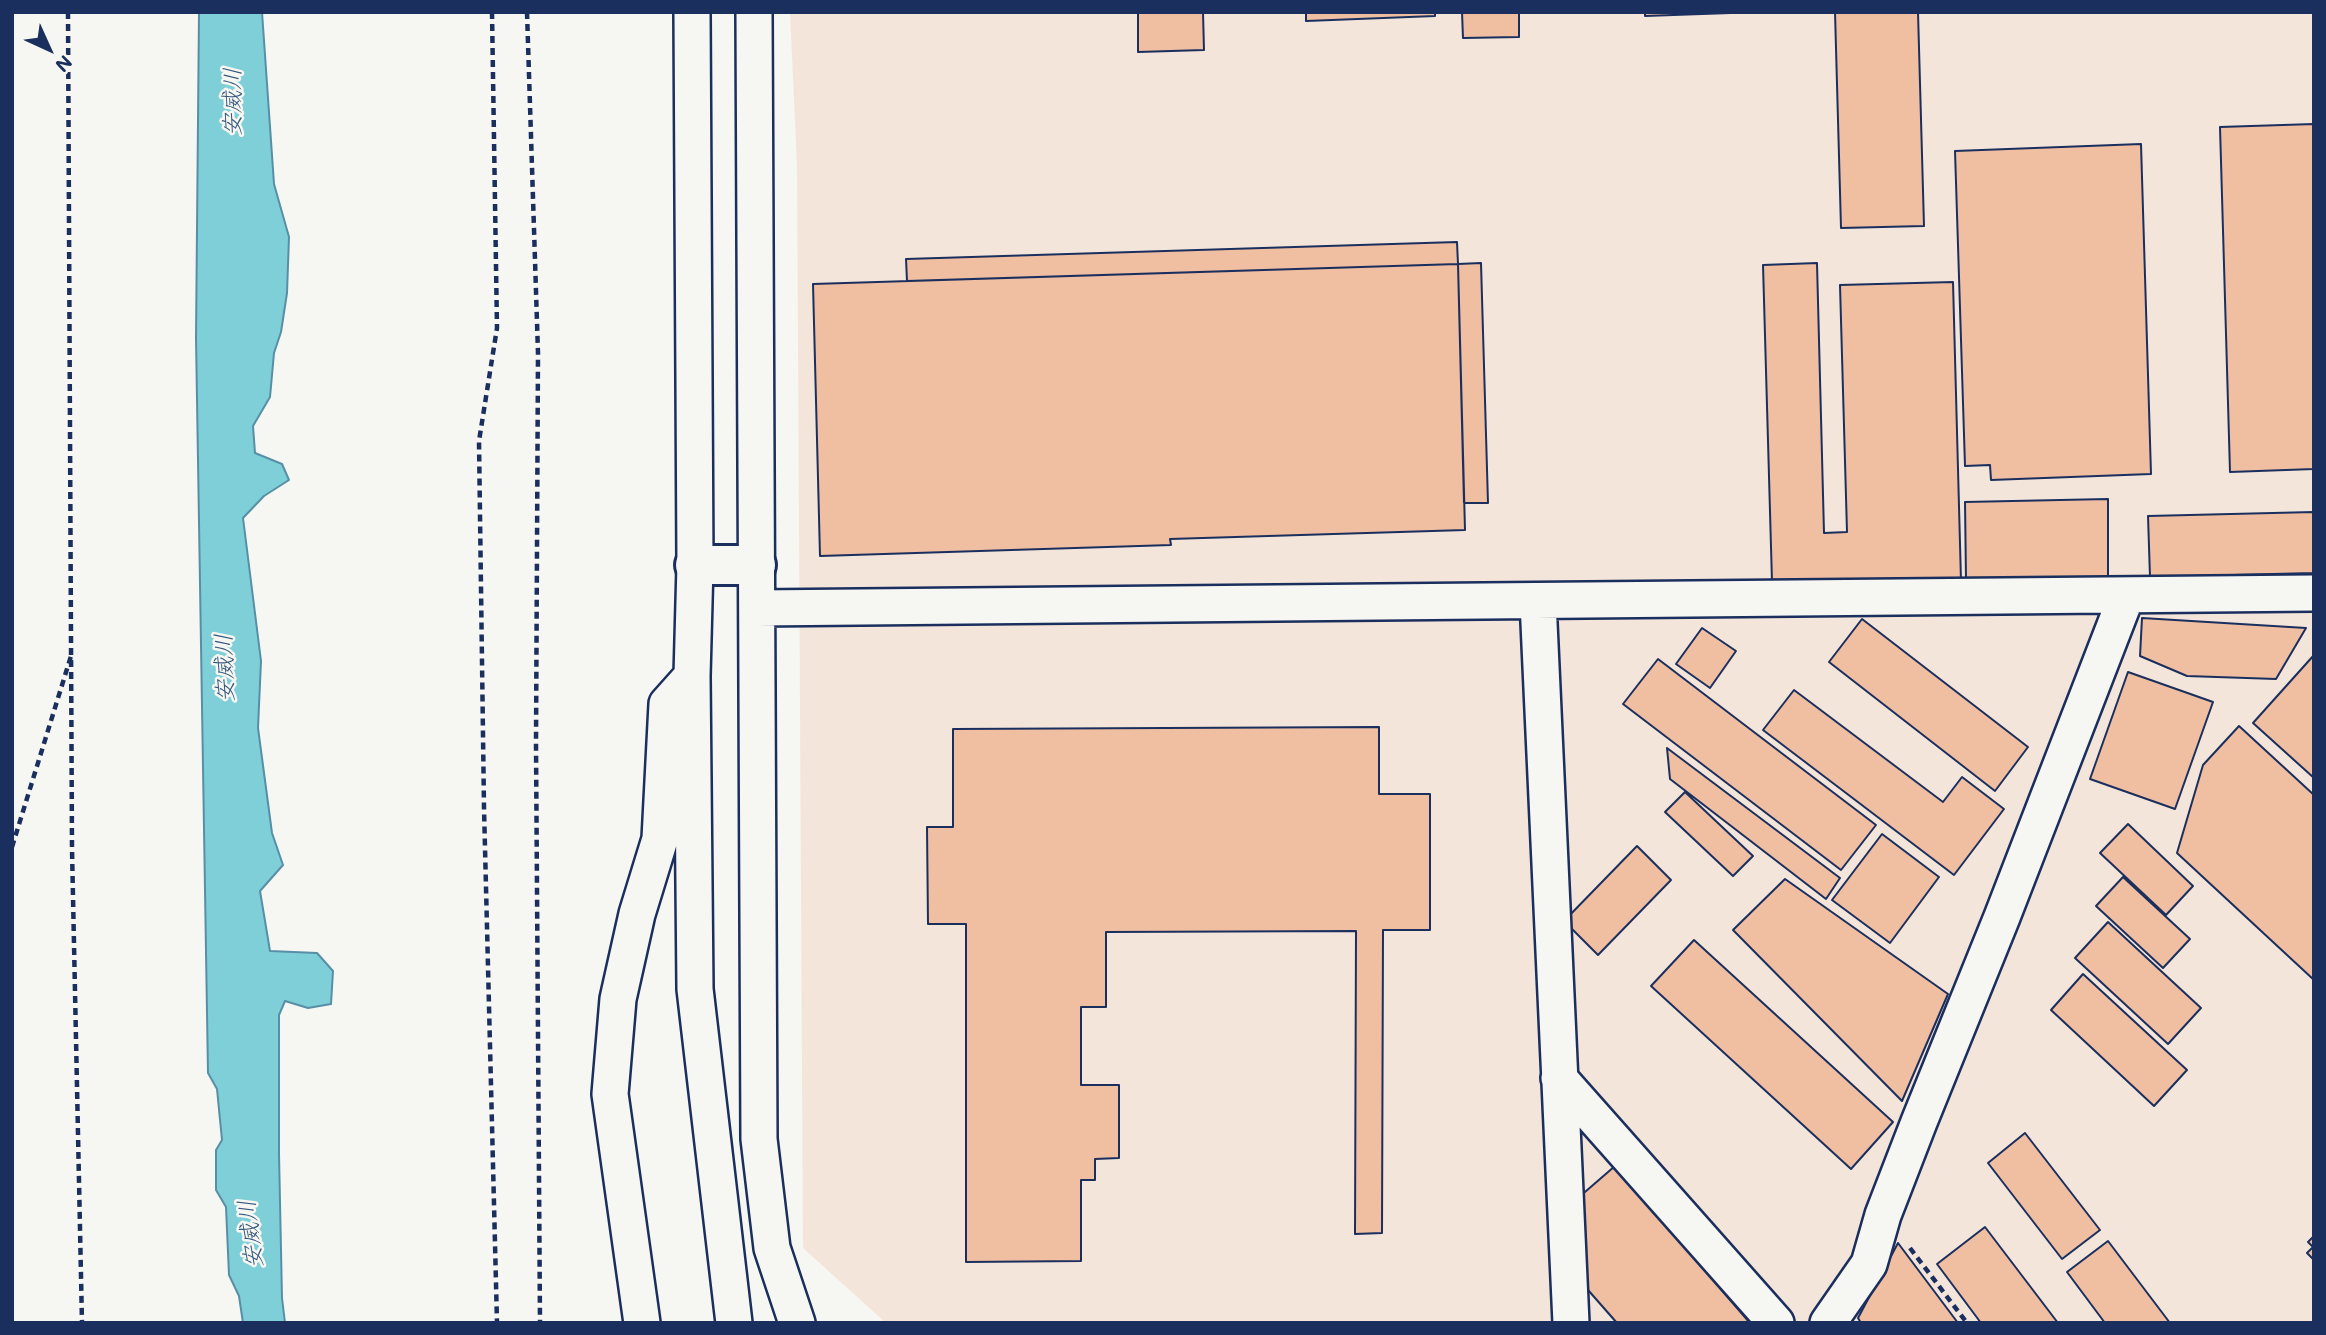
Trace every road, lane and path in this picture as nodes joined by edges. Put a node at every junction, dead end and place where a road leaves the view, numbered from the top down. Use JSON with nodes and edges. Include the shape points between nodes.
{"nodes":[{"id":1,"x":68,"y":12,"type":"edge"},
{"id":2,"x":492,"y":12,"type":"edge"},
{"id":3,"x":527,"y":12,"type":"edge"},
{"id":4,"x":692,"y":12,"type":"edge"},
{"id":5,"x":754,"y":12,"type":"edge"},
{"id":6,"x":695,"y":565,"type":"junction"},
{"id":7,"x":757,"y":565,"type":"junction"},
{"id":8,"x":2314,"y":593,"type":"edge"},
{"id":9,"x":2126,"y":597,"type":"junction"},
{"id":10,"x":1538,"y":601,"type":"junction"},
{"id":11,"x":757,"y":608,"type":"junction"},
{"id":12,"x":72,"y":652,"type":"junction"},
{"id":13,"x":692,"y":676,"type":"junction"},
{"id":14,"x":12,"y":847,"type":"edge"},
{"id":15,"x":1559,"y":1078,"type":"junction"},
{"id":16,"x":1883,"y":1215,"type":"junction"},
{"id":17,"x":82,"y":1323,"type":"edge"},
{"id":18,"x":497,"y":1323,"type":"edge"},
{"id":19,"x":540,"y":1323,"type":"edge"},
{"id":20,"x":642,"y":1323,"type":"edge"},
{"id":21,"x":734,"y":1323,"type":"edge"},
{"id":22,"x":797,"y":1323,"type":"edge"},
{"id":23,"x":1571,"y":1323,"type":"edge"},
{"id":24,"x":1776,"y":1323,"type":"edge"},
{"id":25,"x":1828,"y":1323,"type":"edge"},
{"id":26,"x":1967,"y":1323,"type":"edge"}],
"edges":[{"from":1,"to":12,"type":"path"},
{"from":2,"to":18,"type":"path","via":[[497,328],[479,441]]},
{"from":3,"to":19,"type":"path","via":[[538,354]]},
{"from":4,"to":6,"type":"street"},
{"from":5,"to":7,"type":"street"},
{"from":6,"to":7,"type":"street"},
{"from":6,"to":13,"type":"street"},
{"from":7,"to":11,"type":"street"},
{"from":8,"to":9,"type":"street"},
{"from":9,"to":10,"type":"street"},
{"from":9,"to":16,"type":"street"},
{"from":10,"to":11,"type":"street"},
{"from":10,"to":15,"type":"street"},
{"from":11,"to":22,"type":"street","via":[[759,1139],[772,1248]]},
{"from":12,"to":14,"type":"path"},
{"from":12,"to":17,"type":"path"},
{"from":13,"to":20,"type":"street","via":[[667,704],[660,839],[618,999],[610,1094]]},
{"from":13,"to":21,"type":"street","via":[[695,989]]},
{"from":15,"to":23,"type":"street"},
{"from":15,"to":24,"type":"street"},
{"from":16,"to":25,"type":"street","via":[[1869,1264]]},
{"from":16,"to":26,"type":"path"}]}
